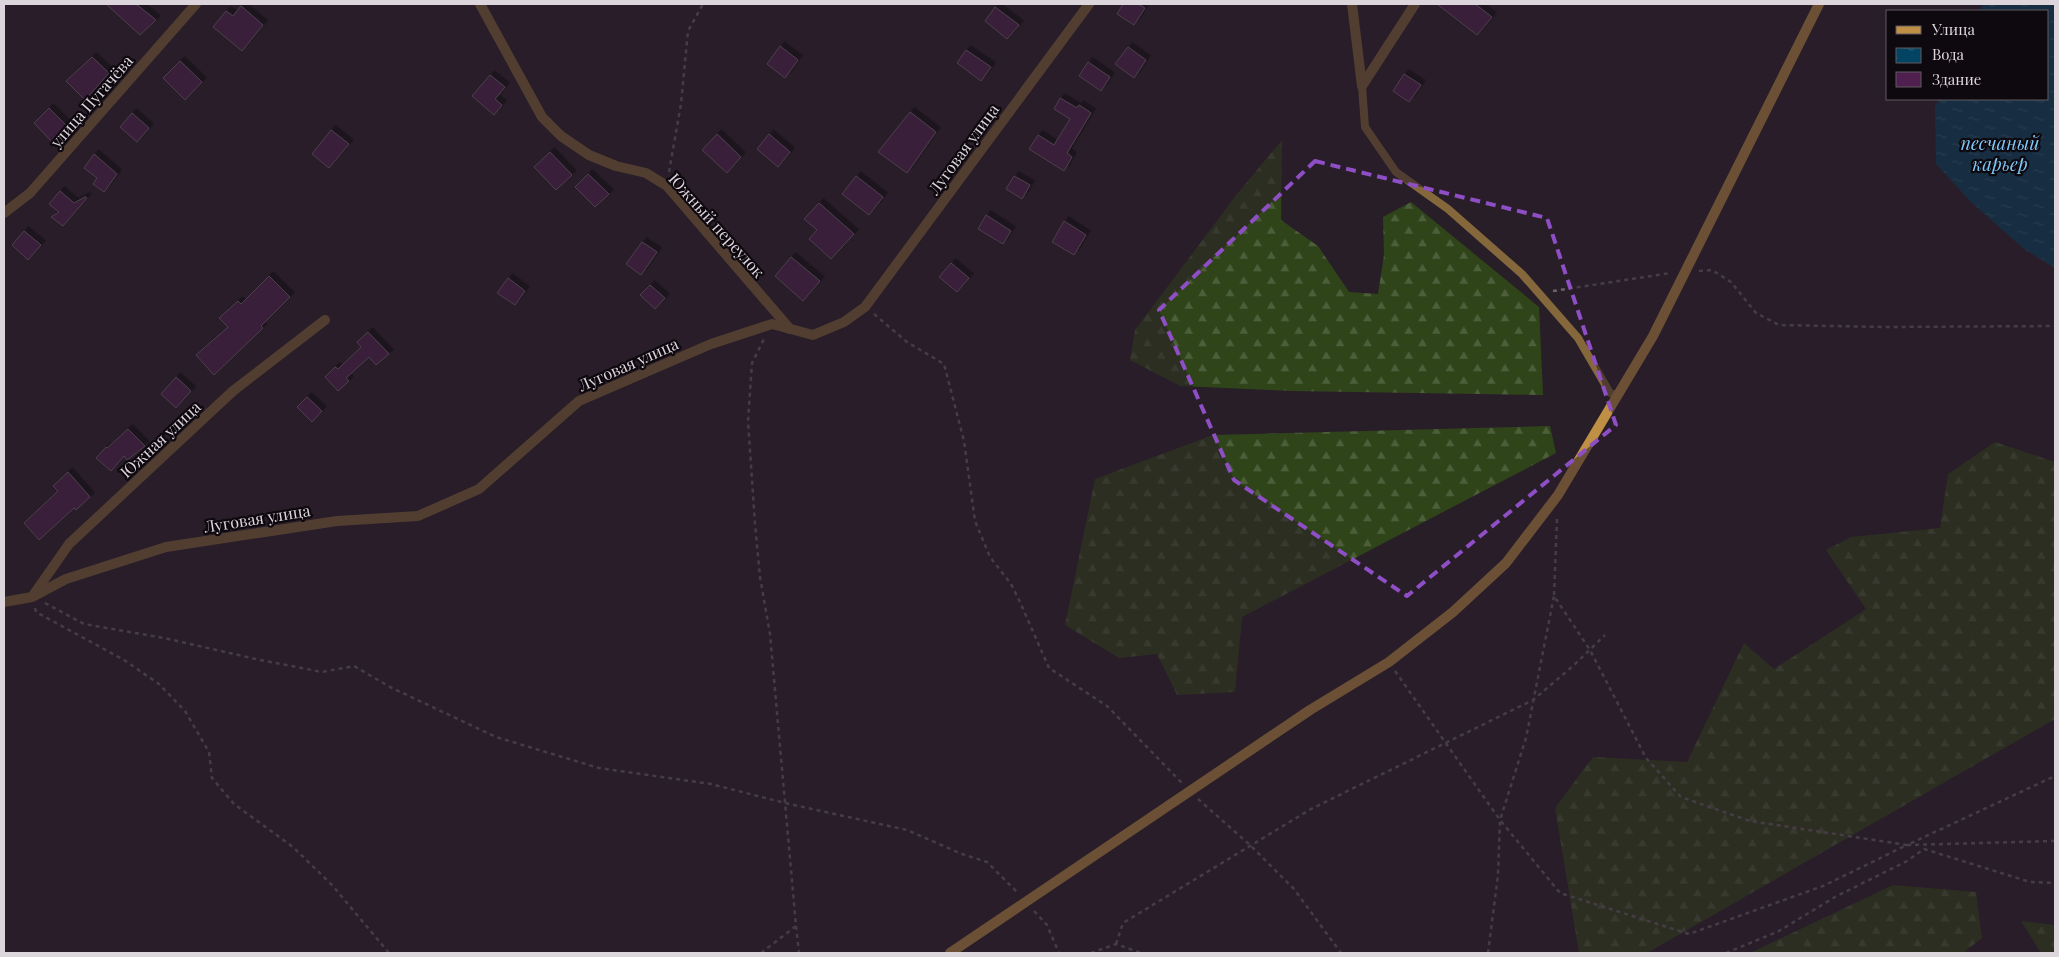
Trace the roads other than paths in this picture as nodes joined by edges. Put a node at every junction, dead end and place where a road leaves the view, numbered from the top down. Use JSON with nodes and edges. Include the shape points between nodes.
{"nodes":[{"id":1,"x":196,"y":4,"type":"edge"},
{"id":2,"x":480,"y":4,"type":"edge"},
{"id":3,"x":1089,"y":4,"type":"edge"},
{"id":4,"x":1352,"y":4,"type":"edge"},
{"id":5,"x":1415,"y":4,"type":"edge"},
{"id":6,"x":1819,"y":4,"type":"edge"},
{"id":7,"x":1362,"y":86,"type":"junction"},
{"id":8,"x":4,"y":213,"type":"edge"},
{"id":9,"x":325,"y":320,"type":"dead end"},
{"id":10,"x":790,"y":329,"type":"junction"},
{"id":11,"x":1617,"y":396,"type":"junction"},
{"id":12,"x":32,"y":597,"type":"junction"},
{"id":13,"x":4,"y":602,"type":"edge"},
{"id":14,"x":950,"y":953,"type":"edge"}],
"edges":[{"from":1,"to":8,"type":"street","name":"улица Пугачёва","via":[[30,193]]},
{"from":2,"to":10,"type":"street","name":"Южный переулок","via":[[542,117],[561,136],[589,155],[646,173],[667,186]]},
{"from":3,"to":10,"type":"street","name":"Луговая улица","via":[[865,306],[844,322],[813,335]]},
{"from":4,"to":7,"type":"street"},
{"from":5,"to":7,"type":"street"},
{"from":6,"to":11,"type":"street","via":[[1653,336]]},
{"from":7,"to":11,"type":"lane","via":[[1365,127],[1396,172],[1448,209],[1522,274],[1578,338],[1610,393]]},
{"from":9,"to":12,"type":"street","name":"Южная улица","via":[[233,391],[69,544]]},
{"from":10,"to":12,"type":"street","name":"Луговая улица","via":[[772,324],[711,344],[580,401],[479,489],[418,516],[337,521],[166,547],[66,579]]},
{"from":11,"to":14,"type":"street","via":[[1558,495],[1506,562],[1453,612],[1389,662],[1310,710]]},
{"from":12,"to":13,"type":"street","name":"Луговая улица"}]}
